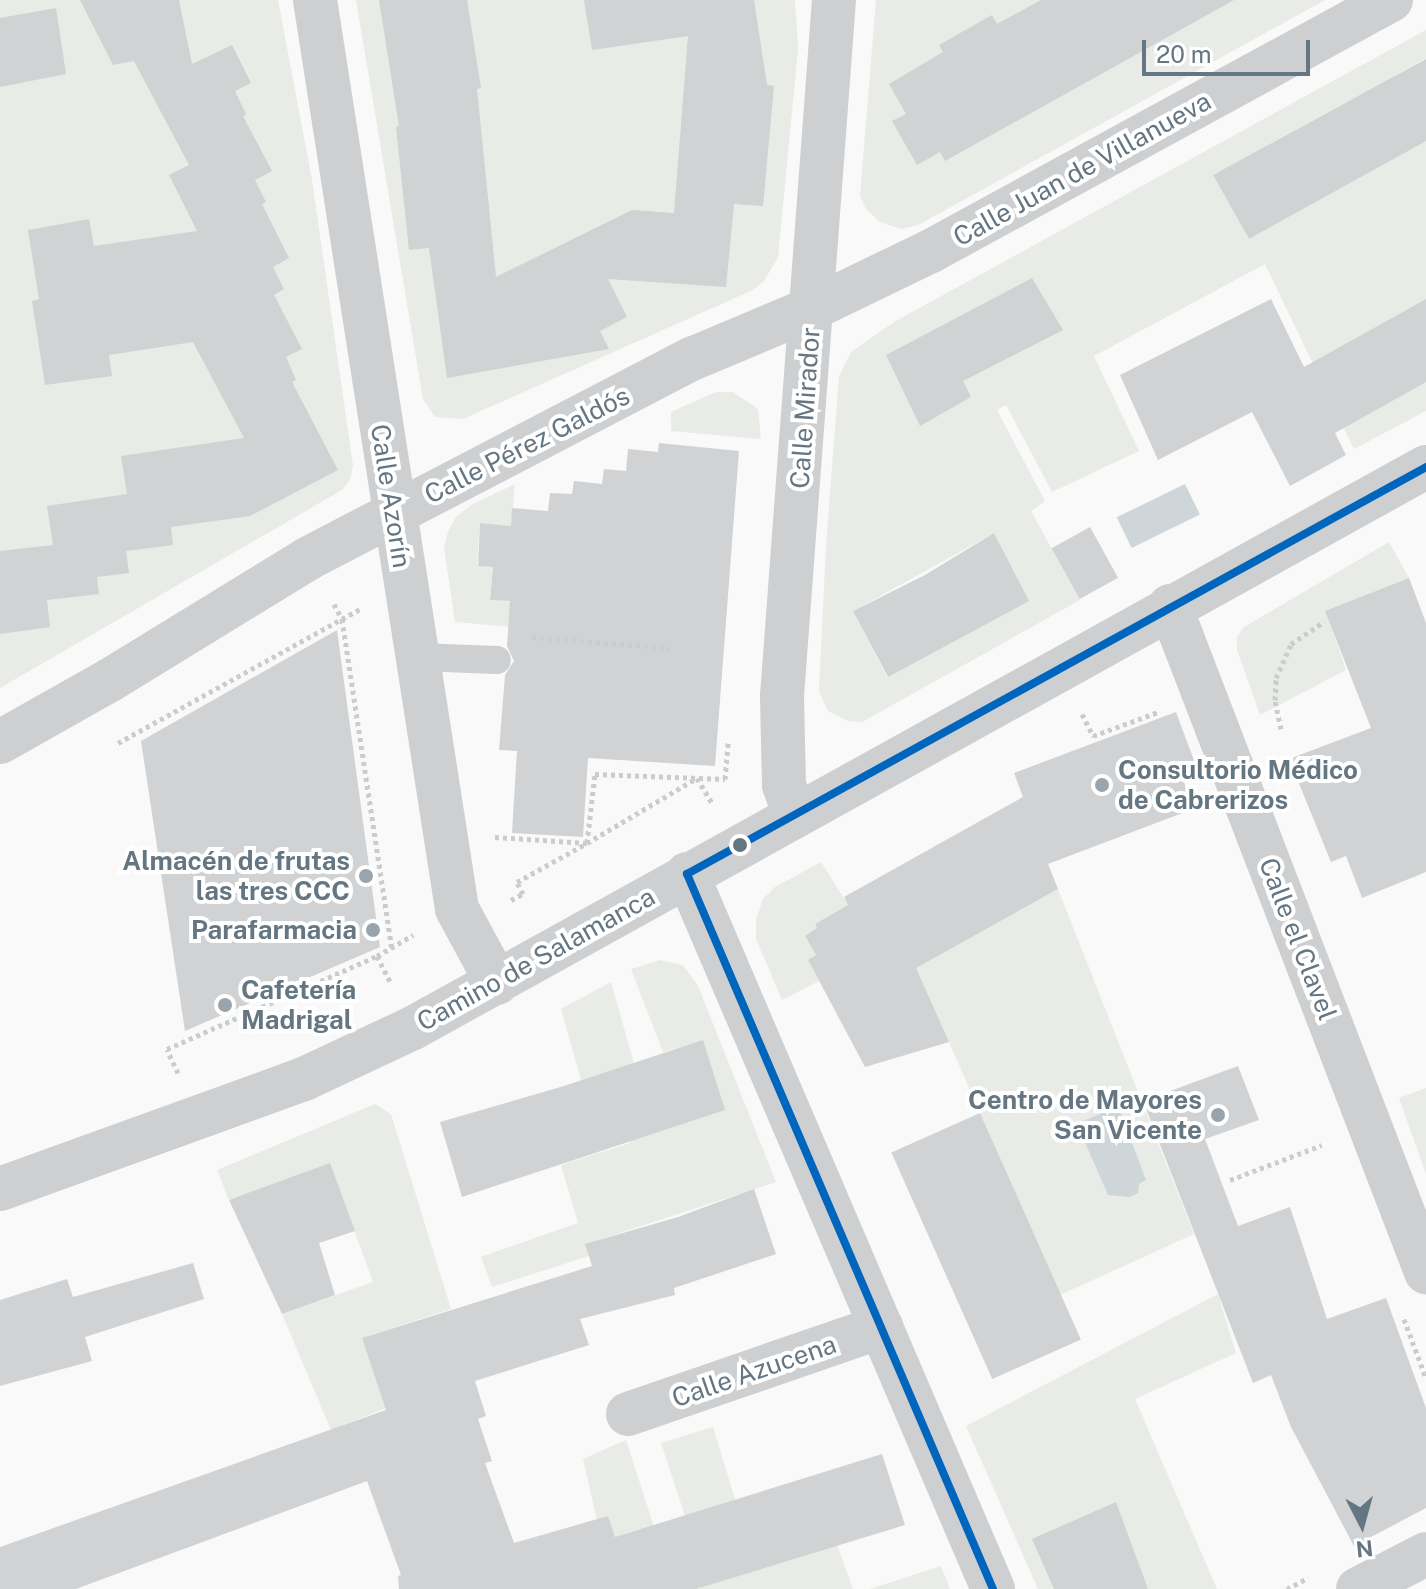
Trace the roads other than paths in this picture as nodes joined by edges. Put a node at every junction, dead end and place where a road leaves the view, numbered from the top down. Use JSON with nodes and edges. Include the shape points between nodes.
{"nodes":[{"id":1,"x":315,"y":0,"type":"edge"},
{"id":2,"x":834,"y":0,"type":"edge"},
{"id":3,"x":1391,"y":0,"type":"edge"},
{"id":4,"x":813,"y":308,"type":"junction"},
{"id":5,"x":1426,"y":467,"type":"edge"},
{"id":6,"x":393,"y":514,"type":"junction"},
{"id":7,"x":1170,"y":606,"type":"junction"},
{"id":8,"x":418,"y":657,"type":"junction"},
{"id":9,"x":497,"y":660,"type":"dead end"},
{"id":10,"x":0,"y":742,"type":"edge"},
{"id":11,"x":794,"y":814,"type":"junction"},
{"id":12,"x":687,"y":874,"type":"junction"},
{"id":13,"x":497,"y":983,"type":"junction"},
{"id":14,"x":0,"y":1189,"type":"edge"},
{"id":15,"x":1412,"y":1288,"type":"edge"},
{"id":16,"x":881,"y":1327,"type":"junction"},
{"id":17,"x":628,"y":1414,"type":"dead end"},
{"id":18,"x":1426,"y":1554,"type":"edge"},
{"id":19,"x":993,"y":1589,"type":"edge"},
{"id":20,"x":1358,"y":1589,"type":"edge"}],
"edges":[{"from":1,"to":6,"type":"street","name":"Calle Azorín"},
{"from":2,"to":4,"type":"street","name":"Calle Mirador"},
{"from":3,"to":4,"type":"street","name":"Calle Juan de Villanueva","via":[[931,251]]},
{"from":4,"to":6,"type":"street","name":"Calle Pérez Galdós","via":[[694,358]]},
{"from":4,"to":11,"type":"street","name":"Calle Mirador","via":[[782,696],[784,785]]},
{"from":5,"to":7,"type":"street","name":"Camino de Salamanca"},
{"from":6,"to":8,"type":"street","name":"Calle Azorín"},
{"from":6,"to":10,"type":"street","name":"Calle Pérez Galdós","via":[[309,558]]},
{"from":7,"to":11,"type":"street","name":"Camino de Salamanca"},
{"from":7,"to":15,"type":"street","name":"Calle el Clavel"},
{"from":8,"to":9,"type":"lane"},
{"from":8,"to":13,"type":"street","name":"Calle Azorín","via":[[457,909]]},
{"from":11,"to":12,"type":"street","name":"Camino de Salamanca"},
{"from":12,"to":13,"type":"street","name":"Camino de Salamanca"},
{"from":12,"to":16,"type":"street"},
{"from":13,"to":14,"type":"street","name":"Camino de Salamanca","via":[[304,1079]]},
{"from":16,"to":17,"type":"street","name":"Calle Azucena"},
{"from":16,"to":19,"type":"street"},
{"from":18,"to":20,"type":"street"}]}
